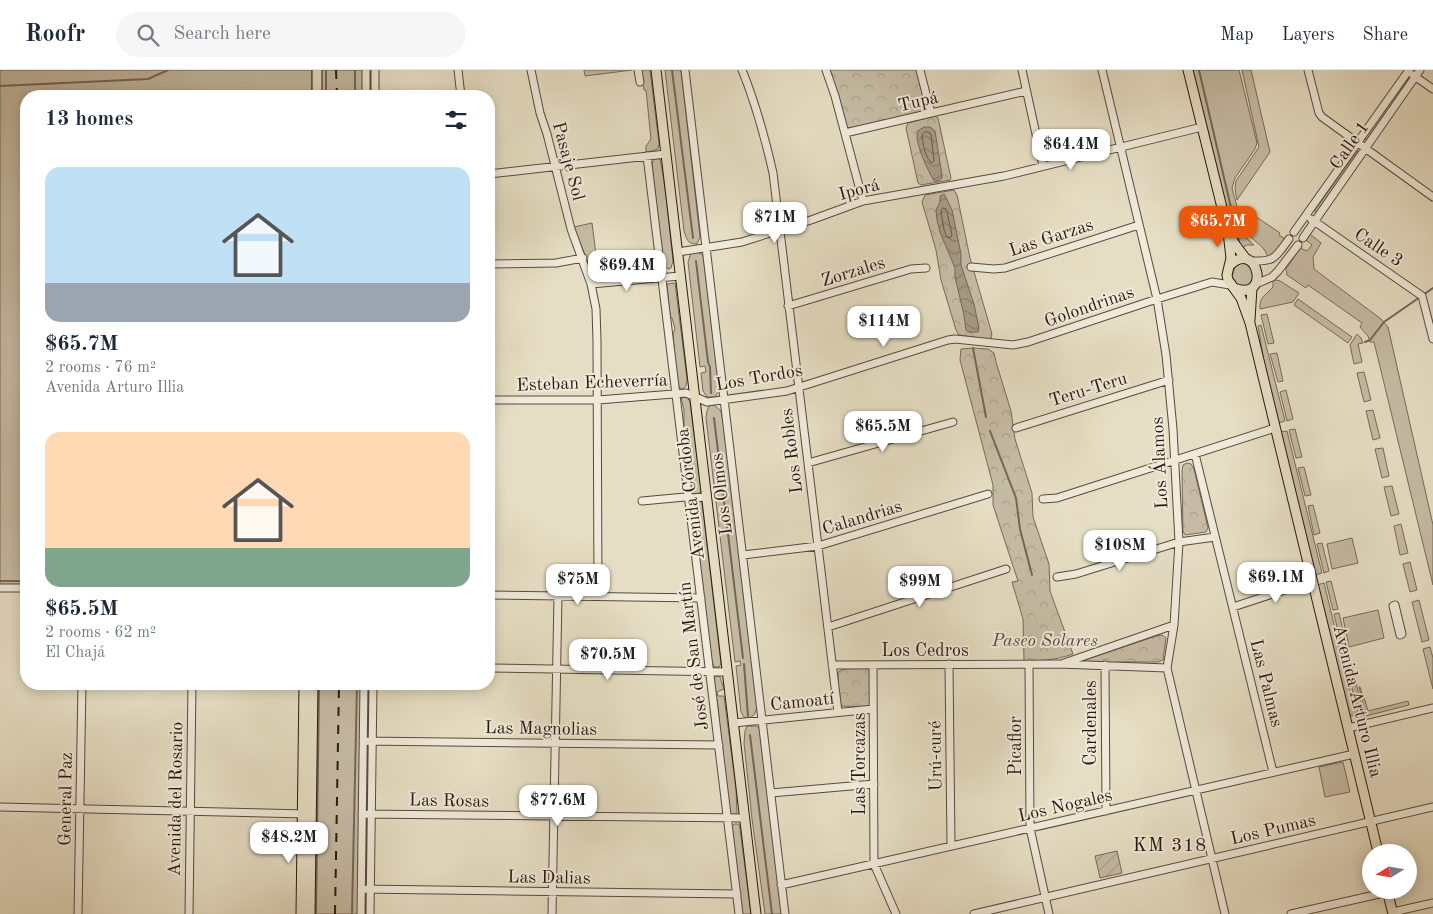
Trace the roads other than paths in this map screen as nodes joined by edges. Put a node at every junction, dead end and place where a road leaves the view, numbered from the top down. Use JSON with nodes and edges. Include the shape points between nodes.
{"nodes":[{"id":1,"x":317,"y":70,"type":"edge"},
{"id":2,"x":366,"y":70,"type":"edge"},
{"id":3,"x":375,"y":70,"type":"edge"},
{"id":4,"x":458,"y":70,"type":"edge"},
{"id":5,"x":531,"y":70,"type":"edge"},
{"id":6,"x":638,"y":70,"type":"edge"},
{"id":7,"x":656,"y":70,"type":"edge"},
{"id":8,"x":685,"y":70,"type":"edge"},
{"id":9,"x":742,"y":70,"type":"edge"},
{"id":10,"x":826,"y":70,"type":"edge"},
{"id":11,"x":920,"y":70,"type":"edge"},
{"id":12,"x":1022,"y":70,"type":"edge"},
{"id":13,"x":1102,"y":70,"type":"edge"},
{"id":14,"x":1188,"y":70,"type":"edge"},
{"id":15,"x":1308,"y":70,"type":"edge"},
{"id":16,"x":1407,"y":70,"type":"edge"},
{"id":17,"x":1420,"y":70,"type":"edge"},
{"id":18,"x":1415,"y":77,"type":"junction"},
{"id":19,"x":640,"y":82,"type":"dead end"},
{"id":20,"x":1433,"y":89,"type":"edge"},
{"id":21,"x":317,"y":90,"type":"edge"},
{"id":22,"x":366,"y":90,"type":"edge"},
{"id":23,"x":375,"y":90,"type":"edge"},
{"id":24,"x":460,"y":90,"type":"edge"},
{"id":25,"x":1026,"y":91,"type":"junction"},
{"id":26,"x":931,"y":113,"type":"junction"},
{"id":27,"x":1202,"y":127,"type":"junction"},
{"id":28,"x":845,"y":133,"type":"junction"},
{"id":29,"x":1357,"y":143,"type":"junction"},
{"id":30,"x":1120,"y":147,"type":"junction"},
{"id":31,"x":1365,"y":149,"type":"junction"},
{"id":32,"x":666,"y":154,"type":"junction"},
{"id":33,"x":647,"y":156,"type":"junction"},
{"id":34,"x":555,"y":166,"type":"junction"},
{"id":35,"x":1044,"y":166,"type":"junction"},
{"id":36,"x":495,"y":173,"type":"edge"},
{"id":37,"x":1433,"y":197,"type":"edge"},
{"id":38,"x":863,"y":201,"type":"junction"},
{"id":39,"x":1306,"y":216,"type":"junction"},
{"id":40,"x":1314,"y":221,"type":"junction"},
{"id":41,"x":1139,"y":225,"type":"junction"},
{"id":42,"x":780,"y":231,"type":"junction"},
{"id":43,"x":1228,"y":232,"type":"junction"},
{"id":44,"x":1294,"y":232,"type":"dead end"},
{"id":45,"x":1303,"y":238,"type":"dead end"},
{"id":46,"x":706,"y":247,"type":"junction"},
{"id":47,"x":678,"y":252,"type":"junction"},
{"id":48,"x":583,"y":258,"type":"junction"},
{"id":49,"x":1248,"y":260,"type":"junction"},
{"id":50,"x":495,"y":264,"type":"edge"},
{"id":51,"x":971,"y":267,"type":"dead end"},
{"id":52,"x":926,"y":268,"type":"dead end"},
{"id":53,"x":1228,"y":268,"type":"junction"},
{"id":54,"x":680,"y":276,"type":"junction"},
{"id":55,"x":662,"y":278,"type":"junction"},
{"id":56,"x":1212,"y":282,"type":"junction"},
{"id":57,"x":591,"y":284,"type":"junction"},
{"id":58,"x":1232,"y":286,"type":"junction"},
{"id":59,"x":1254,"y":286,"type":"junction"},
{"id":60,"x":1157,"y":299,"type":"junction"},
{"id":61,"x":788,"y":306,"type":"junction"},
{"id":62,"x":1250,"y":323,"type":"junction"},
{"id":63,"x":1433,"y":339,"type":"edge"},
{"id":64,"x":973,"y":341,"type":"joint"},
{"id":65,"x":1169,"y":380,"type":"junction"},
{"id":66,"x":799,"y":388,"type":"junction"},
{"id":67,"x":676,"y":393,"type":"junction"},
{"id":68,"x":695,"y":397,"type":"junction"},
{"id":69,"x":495,"y":400,"type":"edge"},
{"id":70,"x":598,"y":400,"type":"junction"},
{"id":71,"x":724,"y":400,"type":"junction"},
{"id":72,"x":953,"y":422,"type":"dead end"},
{"id":73,"x":1016,"y":428,"type":"dead end"},
{"id":74,"x":1275,"y":428,"type":"junction"},
{"id":75,"x":1195,"y":454,"type":"junction"},
{"id":76,"x":1175,"y":460,"type":"junction"},
{"id":77,"x":808,"y":463,"type":"junction"},
{"id":78,"x":988,"y":494,"type":"dead end"},
{"id":79,"x":707,"y":497,"type":"junction"},
{"id":80,"x":689,"y":498,"type":"junction"},
{"id":81,"x":1043,"y":499,"type":"dead end"},
{"id":82,"x":642,"y":501,"type":"dead end"},
{"id":83,"x":1216,"y":537,"type":"junction"},
{"id":84,"x":1178,"y":542,"type":"junction"},
{"id":85,"x":818,"y":546,"type":"junction"},
{"id":86,"x":743,"y":555,"type":"junction"},
{"id":87,"x":1006,"y":569,"type":"dead end"},
{"id":88,"x":1057,"y":577,"type":"dead end"},
{"id":89,"x":1312,"y":581,"type":"junction"},
{"id":90,"x":0,"y":588,"type":"edge"},
{"id":91,"x":20,"y":588,"type":"edge"},
{"id":92,"x":495,"y":595,"type":"edge"},
{"id":93,"x":598,"y":595,"type":"junction"},
{"id":94,"x":558,"y":596,"type":"junction"},
{"id":95,"x":701,"y":598,"type":"junction"},
{"id":96,"x":1394,"y":605,"type":"dead end"},
{"id":97,"x":1233,"y":607,"type":"junction"},
{"id":98,"x":1174,"y":625,"type":"junction"},
{"id":99,"x":828,"y":627,"type":"junction"},
{"id":100,"x":1401,"y":635,"type":"dead end"},
{"id":101,"x":949,"y":664,"type":"junction"},
{"id":102,"x":1029,"y":664,"type":"junction"},
{"id":103,"x":1059,"y":664,"type":"junction"},
{"id":104,"x":832,"y":665,"type":"junction"},
{"id":105,"x":873,"y":665,"type":"junction"},
{"id":106,"x":1105,"y":665,"type":"junction"},
{"id":107,"x":495,"y":668,"type":"edge"},
{"id":108,"x":1167,"y":668,"type":"junction"},
{"id":109,"x":556,"y":669,"type":"junction"},
{"id":110,"x":710,"y":672,"type":"junction"},
{"id":111,"x":728,"y":672,"type":"junction"},
{"id":112,"x":82,"y":690,"type":"edge"},
{"id":113,"x":192,"y":690,"type":"edge"},
{"id":114,"x":304,"y":690,"type":"edge"},
{"id":115,"x":314,"y":690,"type":"edge"},
{"id":116,"x":364,"y":690,"type":"edge"},
{"id":117,"x":373,"y":690,"type":"edge"},
{"id":118,"x":874,"y":708,"type":"junction"},
{"id":119,"x":1433,"y":708,"type":"edge"},
{"id":120,"x":838,"y":712,"type":"junction"},
{"id":121,"x":763,"y":720,"type":"junction"},
{"id":122,"x":734,"y":723,"type":"junction"},
{"id":123,"x":1348,"y":728,"type":"junction"},
{"id":124,"x":363,"y":741,"type":"junction"},
{"id":125,"x":372,"y":741,"type":"junction"},
{"id":126,"x":555,"y":743,"type":"junction"},
{"id":127,"x":719,"y":745,"type":"junction"},
{"id":128,"x":1354,"y":754,"type":"junction"},
{"id":129,"x":1273,"y":772,"type":"junction"},
{"id":130,"x":874,"y":784,"type":"junction"},
{"id":131,"x":1196,"y":790,"type":"junction"},
{"id":132,"x":771,"y":794,"type":"junction"},
{"id":133,"x":0,"y":807,"type":"edge"},
{"id":134,"x":1433,"y":807,"type":"edge"},
{"id":135,"x":80,"y":809,"type":"junction"},
{"id":136,"x":1106,"y":811,"type":"junction"},
{"id":137,"x":190,"y":812,"type":"junction"},
{"id":138,"x":306,"y":814,"type":"junction"},
{"id":139,"x":362,"y":814,"type":"junction"},
{"id":140,"x":371,"y":814,"type":"junction"},
{"id":141,"x":554,"y":816,"type":"junction"},
{"id":142,"x":728,"y":817,"type":"junction"},
{"id":143,"x":745,"y":818,"type":"junction"},
{"id":144,"x":1371,"y":822,"type":"junction"},
{"id":145,"x":1030,"y":828,"type":"junction"},
{"id":146,"x":1376,"y":844,"type":"edge"},
{"id":147,"x":951,"y":846,"type":"junction"},
{"id":148,"x":1212,"y":859,"type":"junction"},
{"id":149,"x":874,"y":864,"type":"junction"},
{"id":150,"x":781,"y":885,"type":"junction"},
{"id":151,"x":362,"y":889,"type":"junction"},
{"id":152,"x":370,"y":889,"type":"junction"},
{"id":153,"x":552,"y":892,"type":"junction"},
{"id":154,"x":737,"y":894,"type":"junction"},
{"id":155,"x":1046,"y":897,"type":"junction"},
{"id":156,"x":1362,"y":897,"type":"edge"},
{"id":157,"x":1389,"y":899,"type":"edge"},
{"id":158,"x":1433,"y":903,"type":"edge"},
{"id":159,"x":1393,"y":913,"type":"edge"},
{"id":160,"x":78,"y":914,"type":"edge"},
{"id":161,"x":188,"y":914,"type":"edge"},
{"id":162,"x":300,"y":914,"type":"edge"},
{"id":163,"x":310,"y":914,"type":"edge"},
{"id":164,"x":361,"y":914,"type":"edge"},
{"id":165,"x":370,"y":914,"type":"edge"},
{"id":166,"x":552,"y":914,"type":"edge"},
{"id":167,"x":739,"y":914,"type":"edge"},
{"id":168,"x":756,"y":914,"type":"edge"},
{"id":169,"x":785,"y":914,"type":"edge"},
{"id":170,"x":896,"y":914,"type":"edge"},
{"id":171,"x":974,"y":914,"type":"edge"},
{"id":172,"x":1049,"y":914,"type":"edge"},
{"id":173,"x":1225,"y":914,"type":"edge"},
{"id":174,"x":1290,"y":914,"type":"edge"}],
"edges":[{"from":1,"to":21,"type":"main road"},
{"from":2,"to":22,"type":"street"},
{"from":3,"to":23,"type":"street"},
{"from":4,"to":24,"type":"street"},
{"from":5,"to":34,"type":"street","name":"Pasaje Sol"},
{"from":6,"to":19,"type":"street"},
{"from":7,"to":32,"type":"main road","name":"Avenida Córdoba"},
{"from":8,"to":46,"type":"street","name":"Los Olmos"},
{"from":9,"to":42,"type":"street","name":"Los Robles","via":[[765,138]]},
{"from":10,"to":28,"type":"street"},
{"from":11,"to":26,"type":"street"},
{"from":12,"to":25,"type":"street"},
{"from":13,"to":30,"type":"street","name":"Los Álamos"},
{"from":14,"to":27,"type":"main road"},
{"from":15,"to":29,"type":"street","via":[[1319,113]]},
{"from":16,"to":18,"type":"street"},
{"from":16,"to":29,"type":"street","name":"Calle 1"},
{"from":17,"to":18,"type":"street","name":"Calle 1"},
{"from":18,"to":20,"type":"street"},
{"from":18,"to":31,"type":"street","name":"Calle 1"},
{"from":25,"to":26,"type":"street","name":"Tupá"},
{"from":25,"to":35,"type":"street"},
{"from":26,"to":28,"type":"street","name":"Tupá"},
{"from":27,"to":30,"type":"street","name":"Iporá"},
{"from":27,"to":43,"type":"main road"},
{"from":28,"to":38,"type":"street"},
{"from":29,"to":31,"type":"street"},
{"from":29,"to":39,"type":"street","name":"Calle 1"},
{"from":30,"to":35,"type":"street","name":"Iporá"},
{"from":30,"to":41,"type":"street","name":"Los Álamos"},
{"from":31,"to":37,"type":"street"},
{"from":31,"to":40,"type":"street","name":"Calle 1"},
{"from":32,"to":33,"type":"street"},
{"from":32,"to":47,"type":"main road","name":"Avenida Córdoba"},
{"from":33,"to":34,"type":"street"},
{"from":33,"to":55,"type":"street","name":"José de San Martín"},
{"from":34,"to":36,"type":"street"},
{"from":34,"to":48,"type":"street","name":"Pasaje Sol","via":[[571,229]]},
{"from":35,"to":38,"type":"street","name":"Iporá"},
{"from":38,"to":42,"type":"street","name":"Iporá"},
{"from":39,"to":40,"type":"street","name":"Calle 3"},
{"from":39,"to":44,"type":"street","name":"Calle 1"},
{"from":40,"to":45,"type":"street","name":"Calle 1"},
{"from":40,"to":63,"type":"street","name":"Calle 3","via":[[1422,296]]},
{"from":41,"to":51,"type":"street","name":"Las Garzas","via":[[1005,268]]},
{"from":41,"to":60,"type":"street","name":"Los Álamos"},
{"from":42,"to":46,"type":"street","name":"Iporá","via":[[742,242]]},
{"from":42,"to":61,"type":"street","name":"Los Robles"},
{"from":43,"to":49,"type":"main road"},
{"from":43,"to":53,"type":"main road","via":[[1231,254]]},
{"from":46,"to":47,"type":"street","name":"Iporá"},
{"from":46,"to":71,"type":"street","name":"Los Olmos"},
{"from":47,"to":54,"type":"main road","name":"Avenida Córdoba"},
{"from":48,"to":50,"type":"street","via":[[556,263]]},
{"from":48,"to":57,"type":"street","name":"Pasaje Sol"},
{"from":49,"to":53,"type":"main road","via":[[1240,259]]},
{"from":49,"to":59,"type":"main road","via":[[1254,264],[1258,274]]},
{"from":49,"to":59,"type":"street","via":[[1268,261],[1287,242],[1296,248],[1272,277]]},
{"from":52,"to":61,"type":"street","name":"Zorzales","via":[[911,269]]},
{"from":53,"to":56,"type":"street","name":"Golondrinas"},
{"from":53,"to":58,"type":"main road"},
{"from":54,"to":55,"type":"street"},
{"from":54,"to":68,"type":"main road","name":"Avenida Córdoba"},
{"from":55,"to":57,"type":"street"},
{"from":55,"to":67,"type":"street","name":"José de San Martín"},
{"from":56,"to":58,"type":"street","name":"Golondrinas"},
{"from":56,"to":60,"type":"street","name":"Golondrinas"},
{"from":57,"to":70,"type":"street","name":"Pasaje Sol","via":[[596,309]]},
{"from":58,"to":59,"type":"main road","via":[[1240,291]]},
{"from":58,"to":62,"type":"main road","name":"Avenida Arturo Illia"},
{"from":59,"to":62,"type":"main road","name":"Avenida Arturo Illia"},
{"from":60,"to":64,"type":"street","name":"Golondrinas","via":[[1028,342],[1013,345]]},
{"from":60,"to":65,"type":"street","name":"Los Álamos"},
{"from":61,"to":66,"type":"street","name":"Los Robles"},
{"from":62,"to":74,"type":"main road","name":"Avenida Arturo Illia"},
{"from":64,"to":66,"type":"street","name":"Los Tordos","via":[[948,340]]},
{"from":65,"to":73,"type":"street","name":"Teru-Teru"},
{"from":65,"to":76,"type":"street","name":"Los Álamos"},
{"from":66,"to":71,"type":"street","name":"Los Tordos"},
{"from":66,"to":77,"type":"street","name":"Los Robles"},
{"from":67,"to":68,"type":"street","name":"Esteban Echeverría"},
{"from":67,"to":70,"type":"street","name":"Esteban Echeverría"},
{"from":67,"to":80,"type":"street","name":"José de San Martín"},
{"from":68,"to":71,"type":"street","name":"Los Tordos","via":[[707,402]]},
{"from":68,"to":79,"type":"main road","name":"Avenida Córdoba"},
{"from":69,"to":70,"type":"street","name":"Esteban Echeverría"},
{"from":70,"to":93,"type":"street","name":"Pasaje Sol"},
{"from":71,"to":86,"type":"street","name":"Los Olmos"},
{"from":72,"to":77,"type":"street"},
{"from":74,"to":75,"type":"street"},
{"from":74,"to":89,"type":"main road","name":"Avenida Arturo Illia"},
{"from":75,"to":76,"type":"street"},
{"from":75,"to":83,"type":"street","name":"Las Palmas"},
{"from":76,"to":81,"type":"street","via":[[1057,498]]},
{"from":76,"to":84,"type":"street","name":"Los Álamos"},
{"from":77,"to":85,"type":"street","name":"Los Robles"},
{"from":78,"to":85,"type":"street","name":"Calandrias"},
{"from":79,"to":80,"type":"street"},
{"from":79,"to":111,"type":"main road","name":"Avenida Córdoba"},
{"from":80,"to":82,"type":"street"},
{"from":80,"to":95,"type":"street","name":"José de San Martín"},
{"from":83,"to":84,"type":"street"},
{"from":83,"to":97,"type":"street","name":"Las Palmas"},
{"from":84,"to":88,"type":"street"},
{"from":84,"to":98,"type":"street","name":"Los Álamos"},
{"from":85,"to":86,"type":"street","name":"Calandrias"},
{"from":85,"to":99,"type":"street","name":"Los Robles"},
{"from":86,"to":121,"type":"street","name":"Los Olmos"},
{"from":87,"to":99,"type":"street"},
{"from":89,"to":97,"type":"street"},
{"from":89,"to":123,"type":"main road","name":"Avenida Arturo Illia"},
{"from":90,"to":91,"type":"street"},
{"from":92,"to":94,"type":"street"},
{"from":93,"to":94,"type":"street"},
{"from":93,"to":95,"type":"street"},
{"from":94,"to":109,"type":"street"},
{"from":95,"to":110,"type":"street","name":"José de San Martín"},
{"from":96,"to":100,"type":"street"},
{"from":97,"to":129,"type":"street","name":"Las Palmas"},
{"from":98,"to":103,"type":"street"},
{"from":98,"to":108,"type":"street","name":"Los Álamos"},
{"from":99,"to":104,"type":"street","name":"Los Robles"},
{"from":101,"to":102,"type":"street","name":"Los Cedros"},
{"from":101,"to":105,"type":"street","name":"Los Cedros"},
{"from":101,"to":147,"type":"street","name":"Urú-curé"},
{"from":102,"to":103,"type":"street","name":"Los Cedros"},
{"from":102,"to":145,"type":"street","name":"Picaflor"},
{"from":103,"to":106,"type":"street","name":"Los Cedros"},
{"from":104,"to":105,"type":"street","name":"Los Cedros"},
{"from":104,"to":120,"type":"street","name":"Los Robles"},
{"from":105,"to":118,"type":"street","name":"Las Torcazas"},
{"from":106,"to":108,"type":"street","name":"Los Cedros"},
{"from":106,"to":136,"type":"street","name":"Cardenales"},
{"from":107,"to":109,"type":"street"},
{"from":108,"to":131,"type":"street","name":"Los Álamos"},
{"from":109,"to":110,"type":"street"},
{"from":109,"to":126,"type":"street"},
{"from":110,"to":111,"type":"street"},
{"from":110,"to":127,"type":"street","name":"José de San Martín"},
{"from":111,"to":122,"type":"main road","name":"Avenida Córdoba"},
{"from":112,"to":135,"type":"street","name":"General Paz"},
{"from":113,"to":137,"type":"street","name":"Avenida del Rosario"},
{"from":114,"to":138,"type":"main road"},
{"from":115,"to":138,"type":"main road"},
{"from":116,"to":124,"type":"street"},
{"from":117,"to":125,"type":"street"},
{"from":118,"to":120,"type":"street","name":"Camoatí"},
{"from":118,"to":130,"type":"street","name":"Las Torcazas"},
{"from":119,"to":123,"type":"street"},
{"from":120,"to":121,"type":"street","name":"Camoatí"},
{"from":121,"to":122,"type":"street","name":"Camoatí"},
{"from":121,"to":132,"type":"street","name":"Los Olmos"},
{"from":122,"to":143,"type":"main road","name":"Avenida Córdoba"},
{"from":123,"to":128,"type":"main road","name":"Avenida Arturo Illia"},
{"from":124,"to":125,"type":"street","name":"Las Magnolias"},
{"from":124,"to":139,"type":"street"},
{"from":125,"to":126,"type":"street","name":"Las Magnolias"},
{"from":125,"to":140,"type":"street"},
{"from":126,"to":127,"type":"street","name":"Las Magnolias"},
{"from":126,"to":141,"type":"street"},
{"from":127,"to":142,"type":"street","name":"José de San Martín"},
{"from":128,"to":129,"type":"street","name":"Los Nogales"},
{"from":128,"to":144,"type":"main road","name":"Avenida Arturo Illia"},
{"from":129,"to":131,"type":"street","name":"Los Nogales"},
{"from":130,"to":132,"type":"street"},
{"from":130,"to":149,"type":"street","name":"Las Torcazas"},
{"from":131,"to":136,"type":"street","name":"Los Nogales"},
{"from":131,"to":148,"type":"street","name":"Los Álamos"},
{"from":132,"to":150,"type":"street","name":"Los Olmos"},
{"from":133,"to":135,"type":"street"},
{"from":134,"to":144,"type":"street","name":"Los Pumas"},
{"from":135,"to":137,"type":"street"},
{"from":135,"to":160,"type":"street","name":"General Paz"},
{"from":136,"to":145,"type":"street","name":"Los Nogales"},
{"from":137,"to":138,"type":"street"},
{"from":137,"to":161,"type":"street","name":"Avenida del Rosario"},
{"from":138,"to":162,"type":"main road"},
{"from":138,"to":163,"type":"main road"},
{"from":139,"to":140,"type":"street","name":"Las Rosas"},
{"from":139,"to":151,"type":"street"},
{"from":140,"to":141,"type":"street","name":"Las Rosas"},
{"from":140,"to":152,"type":"street"},
{"from":141,"to":142,"type":"street","name":"Las Rosas"},
{"from":141,"to":153,"type":"street"},
{"from":142,"to":143,"type":"street","name":"Las Rosas"},
{"from":142,"to":154,"type":"street","name":"José de San Martín"},
{"from":143,"to":168,"type":"main road","name":"Avenida Córdoba"},
{"from":144,"to":146,"type":"main road","name":"Avenida Arturo Illia"},
{"from":144,"to":148,"type":"street","name":"Los Pumas"},
{"from":145,"to":147,"type":"street","name":"Los Nogales"},
{"from":145,"to":155,"type":"street","name":"Picaflor"},
{"from":147,"to":149,"type":"street","name":"Los Nogales"},
{"from":148,"to":155,"type":"street","name":"Los Pumas"},
{"from":148,"to":173,"type":"street","name":"Los Álamos"},
{"from":149,"to":150,"type":"street","name":"Los Nogales"},
{"from":149,"to":170,"type":"street"},
{"from":150,"to":169,"type":"street","name":"Los Olmos"},
{"from":151,"to":152,"type":"street","name":"Las Dalias"},
{"from":151,"to":164,"type":"street"},
{"from":152,"to":153,"type":"street","name":"Las Dalias"},
{"from":152,"to":165,"type":"street"},
{"from":153,"to":154,"type":"street","name":"Las Dalias"},
{"from":153,"to":166,"type":"street"},
{"from":154,"to":167,"type":"street","name":"José de San Martín"},
{"from":155,"to":171,"type":"street","name":"Los Pumas"},
{"from":155,"to":172,"type":"street","name":"Picaflor"},
{"from":156,"to":174,"type":"street"},
{"from":157,"to":159,"type":"main road"},
{"from":158,"to":159,"type":"street"}]}
